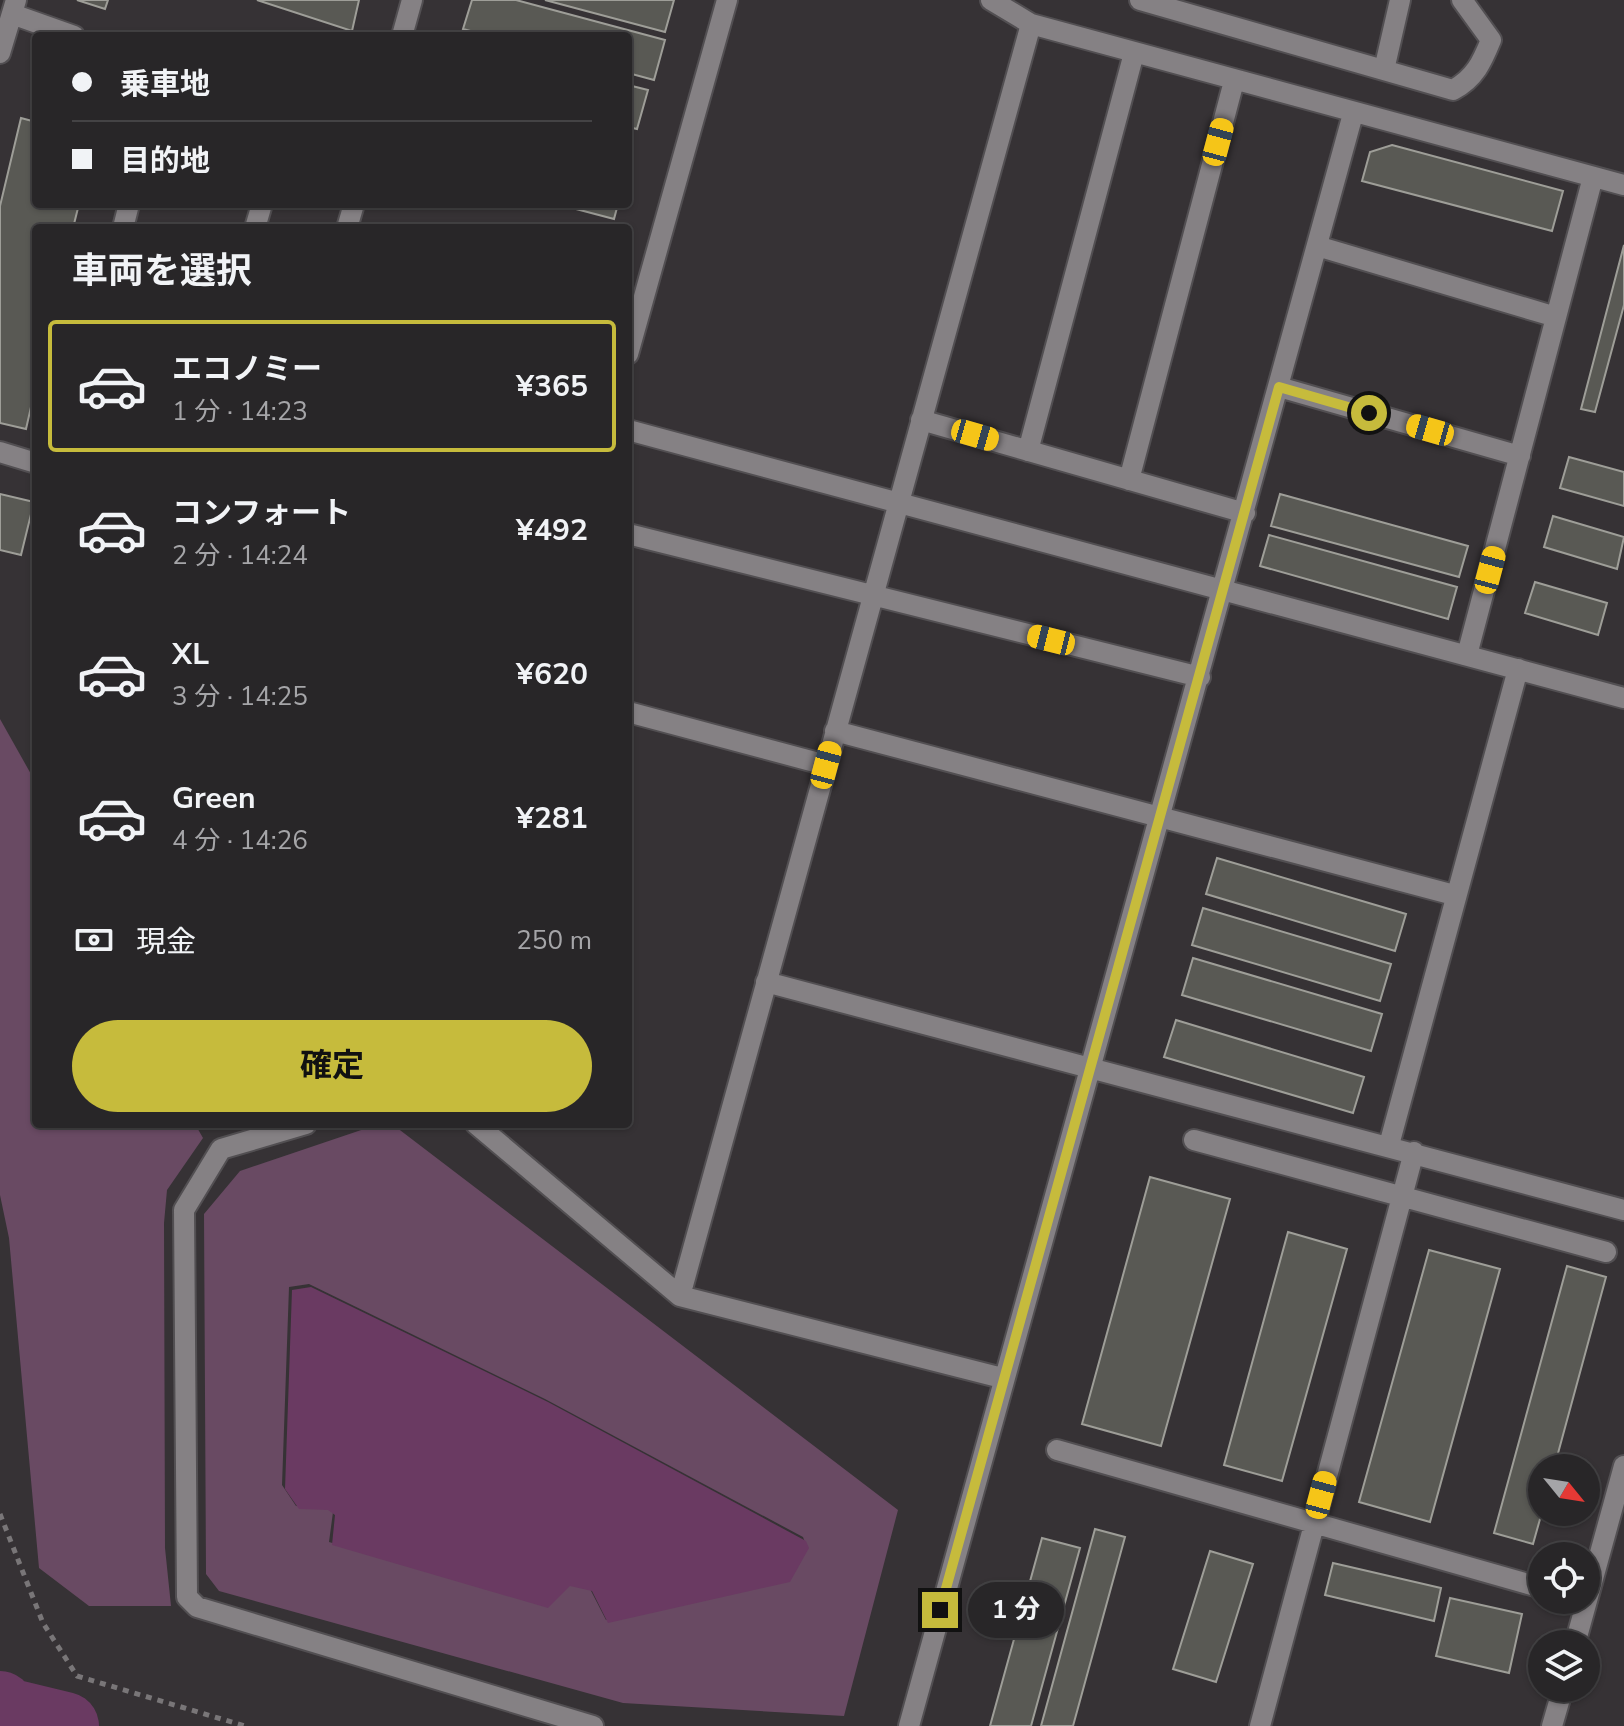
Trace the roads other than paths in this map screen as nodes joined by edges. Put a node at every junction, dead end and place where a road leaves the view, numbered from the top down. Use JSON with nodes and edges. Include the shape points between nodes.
{"nodes":[{"id":1,"x":412,"y":0,"type":"edge"},
{"id":2,"x":727,"y":0,"type":"edge"},
{"id":3,"x":991,"y":0,"type":"edge"},
{"id":4,"x":1140,"y":0,"type":"edge"},
{"id":5,"x":1400,"y":0,"type":"edge"},
{"id":6,"x":1462,"y":0,"type":"edge"},
{"id":7,"x":1179,"y":5,"type":"edge"},
{"id":8,"x":14,"y":7,"type":"edge"},
{"id":9,"x":1031,"y":24,"type":"junction"},
{"id":10,"x":66,"y":32,"type":"edge"},
{"id":11,"x":403,"y":32,"type":"edge"},
{"id":12,"x":0,"y":53,"type":"edge"},
{"id":13,"x":1134,"y":53,"type":"junction"},
{"id":14,"x":1384,"y":70,"type":"junction"},
{"id":15,"x":1234,"y":81,"type":"junction"},
{"id":16,"x":1353,"y":114,"type":"junction"},
{"id":17,"x":1593,"y":177,"type":"junction"},
{"id":18,"x":1624,"y":185,"type":"edge"},
{"id":19,"x":1317,"y":246,"type":"junction"},
{"id":20,"x":1556,"y":317,"type":"junction"},
{"id":21,"x":632,"y":340,"type":"edge"},
{"id":22,"x":1279,"y":387,"type":"junction"},
{"id":23,"x":921,"y":420,"type":"junction"},
{"id":24,"x":632,"y":431,"type":"edge"},
{"id":25,"x":1028,"y":451,"type":"junction"},
{"id":26,"x":0,"y":452,"type":"edge"},
{"id":27,"x":1520,"y":456,"type":"junction"},
{"id":28,"x":32,"y":462,"type":"edge"},
{"id":29,"x":1129,"y":480,"type":"junction"},
{"id":30,"x":898,"y":502,"type":"junction"},
{"id":31,"x":1245,"y":513,"type":"junction"},
{"id":32,"x":632,"y":535,"type":"edge"},
{"id":33,"x":1224,"y":589,"type":"junction"},
{"id":34,"x":872,"y":594,"type":"junction"},
{"id":35,"x":1467,"y":655,"type":"junction"},
{"id":36,"x":1518,"y":669,"type":"junction"},
{"id":37,"x":1200,"y":677,"type":"junction"},
{"id":38,"x":1624,"y":698,"type":"edge"},
{"id":39,"x":632,"y":713,"type":"edge"},
{"id":40,"x":835,"y":731,"type":"junction"},
{"id":41,"x":826,"y":765,"type":"junction"},
{"id":42,"x":1160,"y":819,"type":"junction"},
{"id":43,"x":1454,"y":895,"type":"junction"},
{"id":44,"x":766,"y":982,"type":"junction"},
{"id":45,"x":1090,"y":1066,"type":"junction"},
{"id":46,"x":292,"y":1128,"type":"edge"},
{"id":47,"x":481,"y":1128,"type":"edge"},
{"id":48,"x":1194,"y":1140,"type":"dead end"},
{"id":49,"x":1389,"y":1145,"type":"junction"},
{"id":50,"x":1414,"y":1152,"type":"junction"},
{"id":51,"x":1402,"y":1197,"type":"junction"},
{"id":52,"x":1624,"y":1210,"type":"edge"},
{"id":53,"x":1606,"y":1252,"type":"dead end"},
{"id":54,"x":680,"y":1296,"type":"junction"},
{"id":55,"x":1002,"y":1378,"type":"junction"},
{"id":56,"x":1057,"y":1450,"type":"dead end"},
{"id":57,"x":1624,"y":1466,"type":"edge"},
{"id":58,"x":1313,"y":1525,"type":"junction"},
{"id":59,"x":1600,"y":1551,"type":"edge"},
{"id":60,"x":1528,"y":1584,"type":"edge"},
{"id":61,"x":1559,"y":1702,"type":"edge"},
{"id":62,"x":593,"y":1726,"type":"edge"},
{"id":63,"x":909,"y":1726,"type":"edge"},
{"id":64,"x":1260,"y":1726,"type":"edge"},
{"id":65,"x":1552,"y":1726,"type":"edge"}],
"edges":[{"from":1,"to":11,"type":"lane"},
{"from":2,"to":21,"type":"lane"},
{"from":3,"to":9,"type":"lane"},
{"from":4,"to":7,"type":"lane"},
{"from":5,"to":14,"type":"lane"},
{"from":6,"to":14,"type":"lane","via":[[1491,40],[1468,81],[1453,90]]},
{"from":7,"to":14,"type":"lane"},
{"from":8,"to":10,"type":"lane"},
{"from":8,"to":12,"type":"lane"},
{"from":9,"to":13,"type":"lane"},
{"from":9,"to":23,"type":"lane"},
{"from":13,"to":15,"type":"lane"},
{"from":13,"to":25,"type":"lane"},
{"from":15,"to":16,"type":"lane"},
{"from":15,"to":29,"type":"lane"},
{"from":16,"to":17,"type":"lane"},
{"from":16,"to":19,"type":"lane"},
{"from":17,"to":18,"type":"lane"},
{"from":17,"to":20,"type":"lane"},
{"from":19,"to":20,"type":"lane"},
{"from":19,"to":22,"type":"lane"},
{"from":20,"to":27,"type":"lane"},
{"from":22,"to":27,"type":"lane"},
{"from":22,"to":31,"type":"lane"},
{"from":23,"to":25,"type":"lane"},
{"from":23,"to":30,"type":"lane"},
{"from":24,"to":30,"type":"lane"},
{"from":25,"to":29,"type":"lane"},
{"from":26,"to":28,"type":"lane"},
{"from":27,"to":35,"type":"lane"},
{"from":29,"to":31,"type":"lane"},
{"from":30,"to":33,"type":"lane"},
{"from":30,"to":34,"type":"lane"},
{"from":31,"to":33,"type":"lane"},
{"from":32,"to":34,"type":"lane"},
{"from":33,"to":35,"type":"lane"},
{"from":33,"to":37,"type":"lane"},
{"from":34,"to":37,"type":"lane"},
{"from":34,"to":40,"type":"lane"},
{"from":35,"to":36,"type":"lane"},
{"from":36,"to":38,"type":"lane"},
{"from":36,"to":43,"type":"lane"},
{"from":37,"to":42,"type":"lane"},
{"from":39,"to":41,"type":"lane"},
{"from":40,"to":41,"type":"lane"},
{"from":40,"to":42,"type":"lane"},
{"from":41,"to":44,"type":"lane"},
{"from":42,"to":43,"type":"lane"},
{"from":42,"to":45,"type":"lane"},
{"from":43,"to":49,"type":"lane"},
{"from":44,"to":45,"type":"lane"},
{"from":44,"to":54,"type":"lane"},
{"from":45,"to":49,"type":"lane"},
{"from":45,"to":55,"type":"lane"},
{"from":46,"to":62,"type":"lane","via":[[221,1149],[184,1210],[187,1597],[197,1607]]},
{"from":47,"to":54,"type":"lane"},
{"from":48,"to":51,"type":"lane"},
{"from":49,"to":50,"type":"lane"},
{"from":50,"to":51,"type":"lane"},
{"from":50,"to":52,"type":"lane"},
{"from":51,"to":53,"type":"lane"},
{"from":51,"to":58,"type":"lane"},
{"from":54,"to":55,"type":"lane"},
{"from":55,"to":63,"type":"lane"},
{"from":56,"to":58,"type":"lane"},
{"from":57,"to":59,"type":"lane"},
{"from":58,"to":60,"type":"lane"},
{"from":58,"to":64,"type":"lane"},
{"from":61,"to":65,"type":"lane"}]}
